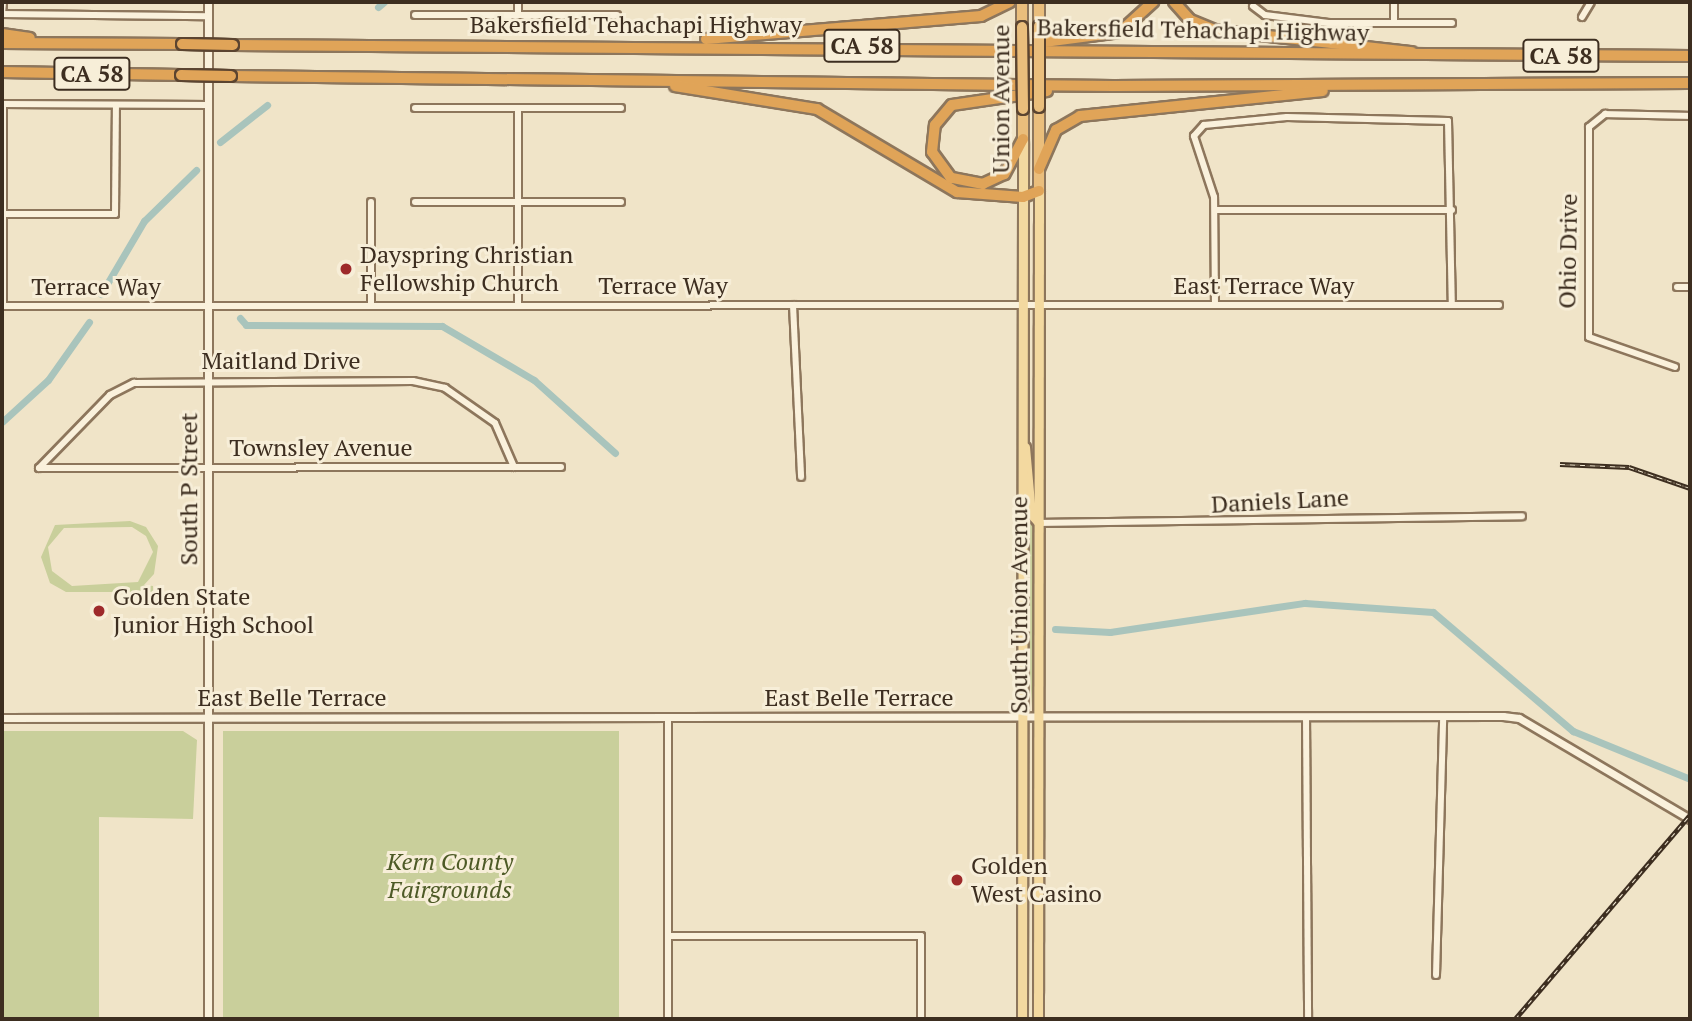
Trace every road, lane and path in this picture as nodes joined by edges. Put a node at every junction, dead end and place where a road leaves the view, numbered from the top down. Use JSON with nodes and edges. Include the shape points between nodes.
{"nodes":[{"id":1,"x":3,"y":2,"type":"edge"},
{"id":2,"x":208,"y":2,"type":"edge"},
{"id":3,"x":518,"y":2,"type":"edge"},
{"id":4,"x":1010,"y":2,"type":"edge"},
{"id":5,"x":1022,"y":2,"type":"edge"},
{"id":6,"x":1039,"y":2,"type":"edge"},
{"id":7,"x":1153,"y":2,"type":"edge"},
{"id":8,"x":1174,"y":2,"type":"edge"},
{"id":9,"x":1394,"y":2,"type":"edge"},
{"id":10,"x":1591,"y":2,"type":"edge"},
{"id":11,"x":1254,"y":6,"type":"dead end"},
{"id":12,"x":2,"y":14,"type":"edge"},
{"id":13,"x":415,"y":15,"type":"dead end"},
{"id":14,"x":518,"y":15,"type":"junction"},
{"id":15,"x":617,"y":15,"type":"dead end"},
{"id":16,"x":208,"y":16,"type":"junction"},
{"id":17,"x":1582,"y":18,"type":"dead end"},
{"id":18,"x":1394,"y":23,"type":"junction"},
{"id":19,"x":1452,"y":23,"type":"dead end"},
{"id":20,"x":2,"y":34,"type":"edge"},
{"id":21,"x":2,"y":43,"type":"edge"},
{"id":22,"x":71,"y":43,"type":"junction"},
{"id":23,"x":621,"y":45,"type":"junction"},
{"id":24,"x":966,"y":46,"type":"junction"},
{"id":25,"x":1690,"y":56,"type":"edge"},
{"id":26,"x":1432,"y":57,"type":"junction"},
{"id":27,"x":2,"y":72,"type":"edge"},
{"id":28,"x":616,"y":79,"type":"junction"},
{"id":29,"x":1690,"y":83,"type":"edge"},
{"id":30,"x":1419,"y":84,"type":"junction"},
{"id":31,"x":1113,"y":86,"type":"junction"},
{"id":32,"x":3,"y":104,"type":"edge"},
{"id":33,"x":116,"y":105,"type":"junction"},
{"id":34,"x":209,"y":105,"type":"junction"},
{"id":35,"x":415,"y":108,"type":"dead end"},
{"id":36,"x":518,"y":108,"type":"junction"},
{"id":37,"x":621,"y":108,"type":"dead end"},
{"id":38,"x":1690,"y":116,"type":"edge"},
{"id":39,"x":1023,"y":139,"type":"junction"},
{"id":40,"x":1039,"y":169,"type":"junction"},
{"id":41,"x":1039,"y":191,"type":"junction"},
{"id":42,"x":1023,"y":197,"type":"junction"},
{"id":43,"x":371,"y":202,"type":"dead end"},
{"id":44,"x":415,"y":202,"type":"dead end"},
{"id":45,"x":518,"y":202,"type":"junction"},
{"id":46,"x":621,"y":202,"type":"dead end"},
{"id":47,"x":3,"y":209,"type":"edge"},
{"id":48,"x":1215,"y":210,"type":"junction"},
{"id":49,"x":1452,"y":210,"type":"junction"},
{"id":50,"x":1677,"y":287,"type":"dead end"},
{"id":51,"x":1690,"y":288,"type":"edge"},
{"id":52,"x":793,"y":305,"type":"junction"},
{"id":53,"x":1031,"y":305,"type":"junction"},
{"id":54,"x":1215,"y":305,"type":"junction"},
{"id":55,"x":1452,"y":305,"type":"junction"},
{"id":56,"x":1499,"y":305,"type":"dead end"},
{"id":57,"x":2,"y":306,"type":"edge"},
{"id":58,"x":209,"y":306,"type":"junction"},
{"id":59,"x":371,"y":306,"type":"junction"},
{"id":60,"x":517,"y":306,"type":"junction"},
{"id":61,"x":1675,"y":367,"type":"dead end"},
{"id":62,"x":208,"y":381,"type":"junction"},
{"id":63,"x":1023,"y":442,"type":"junction"},
{"id":64,"x":208,"y":467,"type":"junction"},
{"id":65,"x":514,"y":467,"type":"junction"},
{"id":66,"x":561,"y":467,"type":"dead end"},
{"id":67,"x":39,"y":468,"type":"joint"},
{"id":68,"x":801,"y":477,"type":"dead end"},
{"id":69,"x":1522,"y":516,"type":"dead end"},
{"id":70,"x":1039,"y":523,"type":"junction"},
{"id":71,"x":668,"y":717,"type":"junction"},
{"id":72,"x":1022,"y":717,"type":"junction"},
{"id":73,"x":1038,"y":717,"type":"junction"},
{"id":74,"x":1306,"y":717,"type":"junction"},
{"id":75,"x":1443,"y":717,"type":"junction"},
{"id":76,"x":2,"y":718,"type":"edge"},
{"id":77,"x":208,"y":718,"type":"junction"},
{"id":78,"x":1689,"y":819,"type":"edge"},
{"id":79,"x":668,"y":936,"type":"junction"},
{"id":80,"x":1436,"y":975,"type":"dead end"},
{"id":81,"x":208,"y":1019,"type":"edge"},
{"id":82,"x":668,"y":1019,"type":"edge"},
{"id":83,"x":920,"y":1019,"type":"edge"},
{"id":84,"x":1022,"y":1019,"type":"edge"},
{"id":85,"x":1038,"y":1019,"type":"edge"},
{"id":86,"x":1308,"y":1019,"type":"edge"}],
"edges":[{"from":1,"to":12,"type":"street"},
{"from":2,"to":16,"type":"street","name":"South P Street"},
{"from":3,"to":14,"type":"street"},
{"from":4,"to":23,"type":"highway","via":[[981,16]]},
{"from":5,"to":39,"type":"highway","name":"Union Avenue","bridge":true},
{"from":6,"to":40,"type":"highway","name":"Union Avenue","bridge":true},
{"from":7,"to":24,"type":"highway","via":[[1137,22],[1115,34]]},
{"from":8,"to":26,"type":"highway","via":[[1189,20],[1215,30],[1389,46]]},
{"from":9,"to":18,"type":"street"},
{"from":10,"to":17,"type":"street"},
{"from":11,"to":18,"type":"street","via":[[1265,15]]},
{"from":12,"to":16,"type":"street"},
{"from":13,"to":14,"type":"street"},
{"from":14,"to":15,"type":"street"},
{"from":16,"to":34,"type":"street","name":"South P Street"},
{"from":18,"to":19,"type":"street"},
{"from":20,"to":22,"type":"highway"},
{"from":21,"to":22,"type":"highway","name":"Bakersfield Tehachapi Highway","number":"CA 58"},
{"from":22,"to":23,"type":"highway","name":"Bakersfield Tehachapi Highway","number":"CA 58","bridge":true},
{"from":23,"to":24,"type":"highway","name":"Bakersfield Tehachapi Highway","number":"CA 58"},
{"from":24,"to":26,"type":"highway","name":"Bakersfield Tehachapi Highway","number":"CA 58"},
{"from":25,"to":26,"type":"highway","name":"Bakersfield Tehachapi Highway","number":"CA 58"},
{"from":27,"to":28,"type":"highway","number":"CA 58","bridge":true},
{"from":28,"to":31,"type":"highway","number":"CA 58"},
{"from":28,"to":42,"type":"highway","via":[[800,104],[855,129],[933,184],[969,196]]},
{"from":29,"to":30,"type":"highway","number":"CA 58"},
{"from":30,"to":31,"type":"highway","number":"CA 58"},
{"from":30,"to":40,"type":"highway","via":[[1080,116],[1056,130]]},
{"from":31,"to":39,"type":"highway","via":[[964,100],[939,118],[932,152],[951,178],[983,184],[1004,174]]},
{"from":32,"to":33,"type":"street"},
{"from":32,"to":47,"type":"street"},
{"from":33,"to":34,"type":"street"},
{"from":33,"to":47,"type":"street","via":[[115,214]]},
{"from":34,"to":58,"type":"street","name":"South P Street"},
{"from":35,"to":36,"type":"street"},
{"from":36,"to":37,"type":"street"},
{"from":36,"to":45,"type":"street"},
{"from":38,"to":61,"type":"street","name":"Ohio Drive","via":[[1594,118],[1589,337]]},
{"from":39,"to":42,"type":"main road","name":"Union Avenue"},
{"from":40,"to":41,"type":"highway","name":"Union Avenue"},
{"from":41,"to":42,"type":"highway"},
{"from":41,"to":53,"type":"main road","name":"South Union Avenue"},
{"from":42,"to":53,"type":"main road","name":"South Union Avenue"},
{"from":43,"to":59,"type":"street"},
{"from":44,"to":45,"type":"street"},
{"from":45,"to":46,"type":"street"},
{"from":45,"to":60,"type":"street"},
{"from":47,"to":57,"type":"street"},
{"from":48,"to":49,"type":"street"},
{"from":48,"to":49,"type":"street","via":[[1196,131],[1275,117],[1448,121]]},
{"from":48,"to":54,"type":"street"},
{"from":49,"to":55,"type":"street"},
{"from":50,"to":51,"type":"street"},
{"from":52,"to":53,"type":"street","name":"Terrace Way"},
{"from":52,"to":60,"type":"street","name":"Terrace Way"},
{"from":52,"to":68,"type":"street"},
{"from":53,"to":54,"type":"street","name":"East Terrace Way"},
{"from":53,"to":63,"type":"main road","name":"South Union Avenue"},
{"from":53,"to":70,"type":"main road","name":"South Union Avenue"},
{"from":54,"to":55,"type":"street","name":"East Terrace Way"},
{"from":55,"to":56,"type":"street","name":"East Terrace Way"},
{"from":57,"to":58,"type":"street","name":"Terrace Way"},
{"from":58,"to":59,"type":"street","name":"Terrace Way"},
{"from":58,"to":62,"type":"street","name":"South P Street"},
{"from":59,"to":60,"type":"street","name":"Terrace Way"},
{"from":62,"to":64,"type":"street","name":"South P Street"},
{"from":62,"to":65,"type":"street","name":"Maitland Drive","via":[[435,384],[495,423]]},
{"from":62,"to":67,"type":"street","name":"Maitland Drive","via":[[144,381],[117,390]]},
{"from":63,"to":70,"type":"main road","via":[[1030,461],[1031,514]]},
{"from":63,"to":72,"type":"main road","name":"South Union Avenue"},
{"from":64,"to":65,"type":"street","name":"Townsley Avenue"},
{"from":64,"to":67,"type":"street","name":"Townsley Avenue"},
{"from":64,"to":77,"type":"street","name":"South P Street"},
{"from":65,"to":66,"type":"street","name":"Townsley Avenue"},
{"from":69,"to":70,"type":"street","name":"Daniels Lane"},
{"from":70,"to":73,"type":"main road","name":"South Union Avenue"},
{"from":71,"to":72,"type":"street","name":"East Belle Terrace"},
{"from":71,"to":77,"type":"street","name":"East Belle Terrace"},
{"from":71,"to":79,"type":"street"},
{"from":72,"to":73,"type":"street","name":"East Belle Terrace"},
{"from":72,"to":84,"type":"main road","name":"South Union Avenue"},
{"from":73,"to":74,"type":"street","name":"East Belle Terrace"},
{"from":73,"to":85,"type":"main road","name":"South Union Avenue"},
{"from":74,"to":75,"type":"street","name":"East Belle Terrace"},
{"from":74,"to":86,"type":"street"},
{"from":75,"to":78,"type":"street","name":"East Belle Terrace","via":[[1519,718]]},
{"from":75,"to":80,"type":"street"},
{"from":76,"to":77,"type":"street","name":"East Belle Terrace"},
{"from":77,"to":81,"type":"street","name":"South P Street"},
{"from":79,"to":82,"type":"street"},
{"from":79,"to":83,"type":"street","via":[[921,936]]}]}
